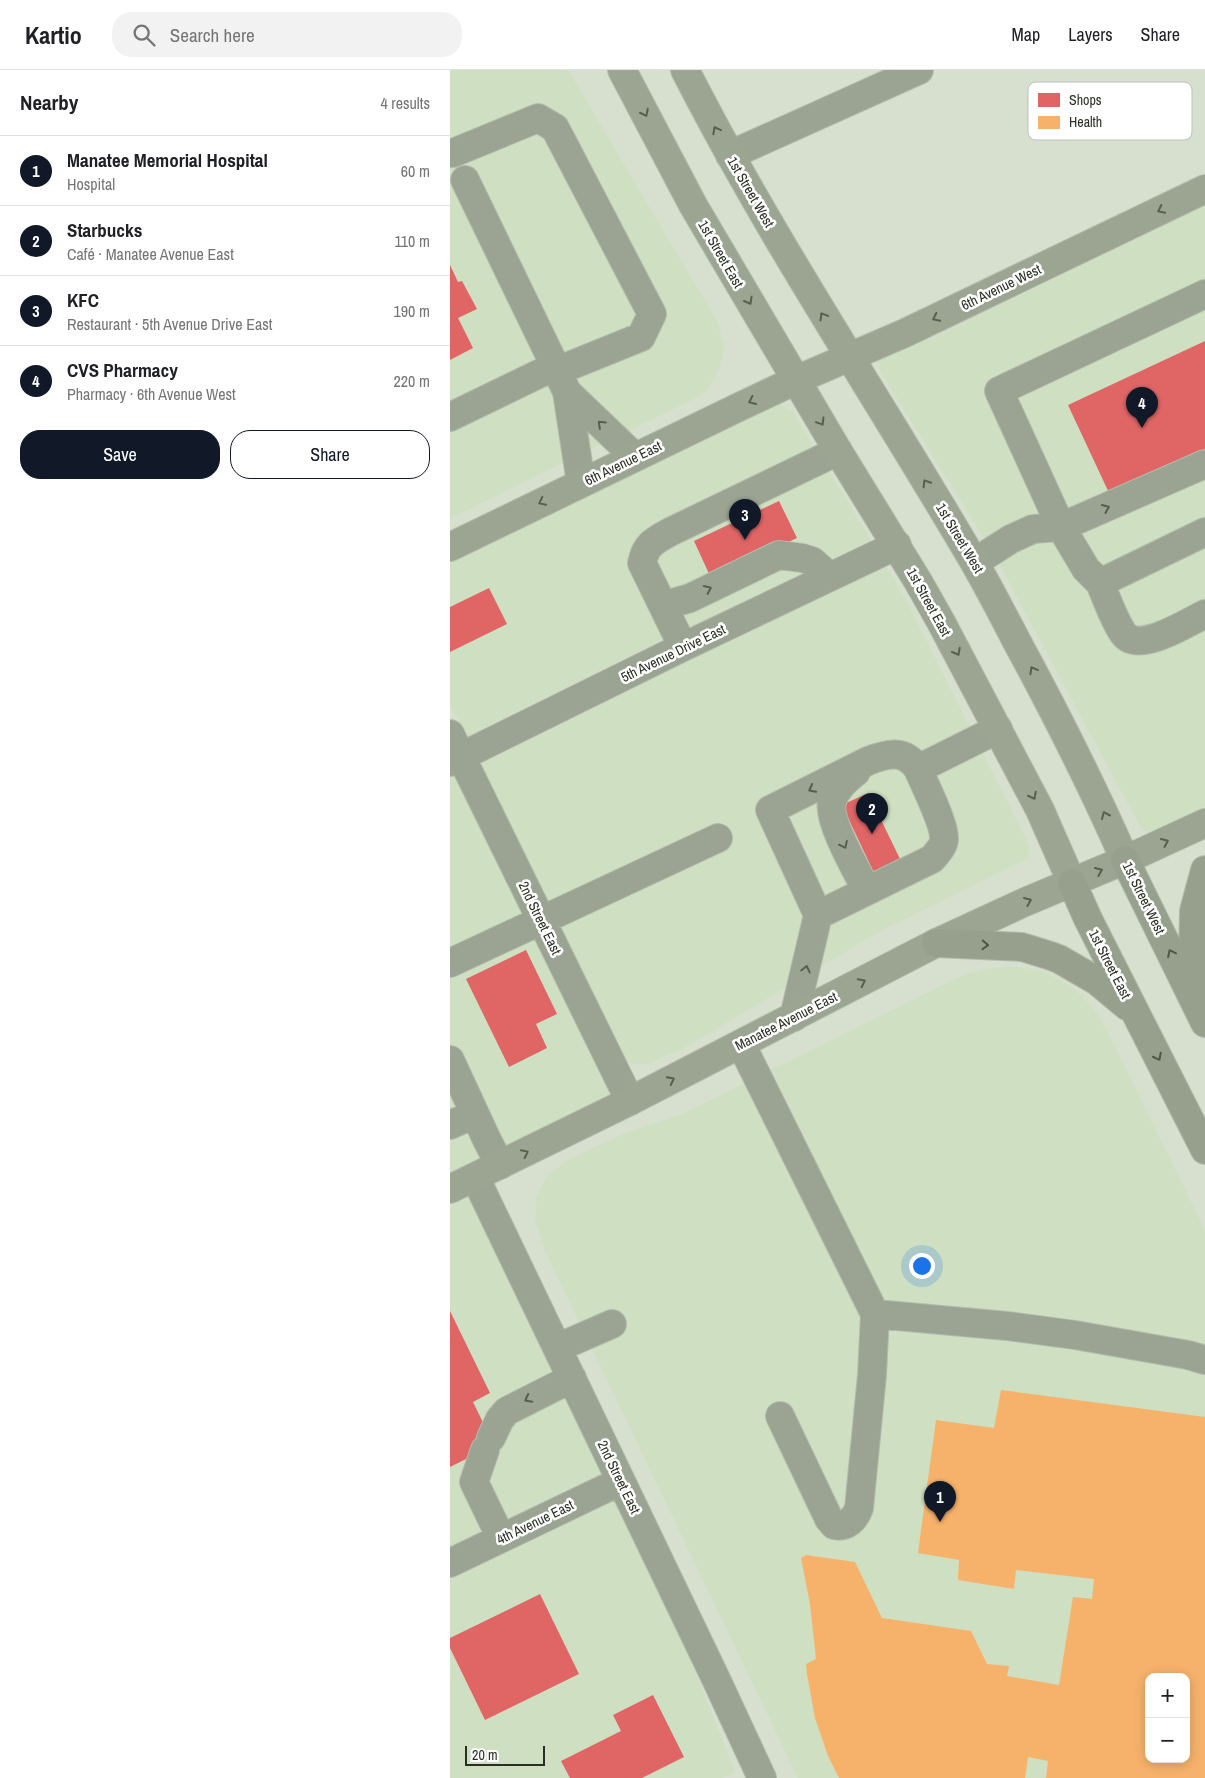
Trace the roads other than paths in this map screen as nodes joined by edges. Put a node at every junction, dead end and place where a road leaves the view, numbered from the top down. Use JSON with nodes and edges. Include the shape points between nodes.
{"nodes":[{"id":1,"x":622,"y":70,"type":"edge"},
{"id":2,"x":684,"y":70,"type":"edge"},
{"id":3,"x":918,"y":70,"type":"edge"},
{"id":4,"x":452,"y":150,"type":"edge"},
{"id":5,"x":730,"y":155,"type":"junction"},
{"id":6,"x":458,"y":183,"type":"edge"},
{"id":7,"x":1205,"y":189,"type":"edge"},
{"id":8,"x":1205,"y":294,"type":"edge"},
{"id":9,"x":848,"y":358,"type":"junction"},
{"id":10,"x":559,"y":376,"type":"junction"},
{"id":11,"x":796,"y":380,"type":"junction"},
{"id":12,"x":450,"y":417,"type":"edge"},
{"id":13,"x":838,"y":451,"type":"junction"},
{"id":14,"x":635,"y":457,"type":"junction"},
{"id":15,"x":1205,"y":464,"type":"edge"},
{"id":16,"x":581,"y":483,"type":"junction"},
{"id":17,"x":1061,"y":527,"type":"junction"},
{"id":18,"x":1205,"y":532,"type":"edge"},
{"id":19,"x":896,"y":545,"type":"junction"},
{"id":20,"x":450,"y":546,"type":"edge"},
{"id":21,"x":974,"y":562,"type":"junction"},
{"id":22,"x":830,"y":577,"type":"junction"},
{"id":23,"x":1100,"y":583,"type":"junction"},
{"id":24,"x":663,"y":606,"type":"junction"},
{"id":25,"x":1205,"y":614,"type":"edge"},
{"id":26,"x":683,"y":647,"type":"junction"},
{"id":27,"x":998,"y":729,"type":"junction"},
{"id":28,"x":454,"y":751,"type":"edge"},
{"id":29,"x":868,"y":761,"type":"junction"},
{"id":30,"x":918,"y":769,"type":"junction"},
{"id":31,"x":1205,"y":823,"type":"edge"},
{"id":32,"x":718,"y":838,"type":"dead end"},
{"id":33,"x":1125,"y":860,"type":"junction"},
{"id":34,"x":1205,"y":870,"type":"edge"},
{"id":35,"x":1072,"y":883,"type":"junction"},
{"id":36,"x":867,"y":891,"type":"junction"},
{"id":37,"x":818,"y":916,"type":"junction"},
{"id":38,"x":541,"y":919,"type":"junction"},
{"id":39,"x":936,"y":943,"type":"junction"},
{"id":40,"x":450,"y":963,"type":"edge"},
{"id":41,"x":1192,"y":996,"type":"junction"},
{"id":42,"x":1136,"y":1014,"type":"junction"},
{"id":43,"x":794,"y":1016,"type":"junction"},
{"id":44,"x":1205,"y":1023,"type":"edge"},
{"id":45,"x":741,"y":1044,"type":"junction"},
{"id":46,"x":450,"y":1060,"type":"edge"},
{"id":47,"x":630,"y":1101,"type":"junction"},
{"id":48,"x":475,"y":1114,"type":"junction"},
{"id":49,"x":450,"y":1125,"type":"edge"},
{"id":50,"x":1205,"y":1150,"type":"edge"},
{"id":51,"x":500,"y":1165,"type":"junction"},
{"id":52,"x":475,"y":1177,"type":"junction"},
{"id":53,"x":450,"y":1189,"type":"edge"},
{"id":54,"x":875,"y":1314,"type":"junction"},
{"id":55,"x":612,"y":1324,"type":"dead end"},
{"id":56,"x":557,"y":1348,"type":"junction"},
{"id":57,"x":1205,"y":1360,"type":"edge"},
{"id":58,"x":572,"y":1378,"type":"junction"},
{"id":59,"x":780,"y":1416,"type":"dead end"},
{"id":60,"x":620,"y":1481,"type":"junction"},
{"id":61,"x":501,"y":1538,"type":"junction"},
{"id":62,"x":450,"y":1563,"type":"edge"},
{"id":63,"x":760,"y":1777,"type":"edge"}],
"edges":[{"from":1,"to":11,"type":"main road","name":"1st Street East","one_way":true,"via":[[693,205]]},
{"from":5,"to":2,"type":"main road","name":"1st Street West","one_way":true},
{"from":3,"to":5,"type":"street"},
{"from":4,"to":6,"type":"street"},
{"from":4,"to":10,"type":"street","via":[[538,118],[555,128],[652,314],[641,337]]},
{"from":9,"to":5,"type":"main road","name":"1st Street West","one_way":true},
{"from":6,"to":10,"type":"street"},
{"from":7,"to":9,"type":"main road","name":"6th Avenue West","one_way":true},
{"from":8,"to":17,"type":"street","via":[[999,391]]},
{"from":9,"to":11,"type":"main road","name":"6th Avenue West"},
{"from":21,"to":9,"type":"main road","name":"1st Street West","one_way":true},
{"from":10,"to":12,"type":"street"},
{"from":14,"to":10,"type":"street","one_way":true},
{"from":10,"to":16,"type":"street"},
{"from":11,"to":13,"type":"main road","name":"1st Street East","one_way":true},
{"from":11,"to":14,"type":"main road","name":"6th Avenue East","one_way":true},
{"from":13,"to":19,"type":"main road","name":"1st Street East"},
{"from":13,"to":24,"type":"street","via":[[654,540],[645,551],[642,563]]},
{"from":14,"to":16,"type":"main road","name":"6th Avenue East"},
{"from":17,"to":15,"type":"street","one_way":true},
{"from":16,"to":20,"type":"main road","name":"6th Avenue East","one_way":true},
{"from":17,"to":21,"type":"street","via":[[1033,529]]},
{"from":17,"to":23,"type":"street","via":[[1086,569]]},
{"from":18,"to":23,"type":"street"},
{"from":19,"to":22,"type":"street","name":"5th Avenue Drive East"},
{"from":19,"to":27,"type":"main road","name":"1st Street East","one_way":true},
{"from":33,"to":21,"type":"main road","name":"1st Street West","one_way":true,"via":[[1051,703]]},
{"from":24,"to":22,"type":"street","one_way":true,"via":[[690,598],[779,555],[812,561]]},
{"from":22,"to":26,"type":"street","name":"5th Avenue Drive East"},
{"from":23,"to":25,"type":"street","via":[[1124,635],[1136,641],[1156,638]]},
{"from":24,"to":26,"type":"street"},
{"from":26,"to":28,"type":"street","name":"5th Avenue Drive East"},
{"from":27,"to":30,"type":"street"},
{"from":27,"to":35,"type":"main road","name":"1st Street East","one_way":true,"via":[[1040,810]]},
{"from":28,"to":38,"type":"street","name":"2nd Street East"},
{"from":29,"to":30,"type":"street","via":[[882,756],[905,756]]},
{"from":29,"to":36,"type":"street","one_way":true,"via":[[839,788],[831,802],[833,819]]},
{"from":29,"to":37,"type":"street","one_way":true,"via":[[770,810]]},
{"from":30,"to":36,"type":"street","via":[[942,826],[944,839],[941,848],[932,859]]},
{"from":33,"to":31,"type":"main road","name":"Manatee Avenue East","one_way":true},
{"from":32,"to":38,"type":"street"},
{"from":35,"to":33,"type":"main road","name":"Manatee Avenue East","one_way":true},
{"from":41,"to":33,"type":"highway","name":"1st Street West","one_way":true},
{"from":34,"to":41,"type":"highway","via":[[1194,911]]},
{"from":39,"to":35,"type":"main road","name":"Manatee Avenue East","one_way":true},
{"from":35,"to":42,"type":"highway","name":"1st Street East"},
{"from":36,"to":37,"type":"street"},
{"from":43,"to":37,"type":"street","one_way":true},
{"from":38,"to":40,"type":"street"},
{"from":38,"to":47,"type":"street","name":"2nd Street East"},
{"from":39,"to":42,"type":"highway","one_way":true,"via":[[1022,947],[1059,958],[1097,981]]},
{"from":43,"to":39,"type":"main road","name":"Manatee Avenue East","one_way":true},
{"from":41,"to":44,"type":"highway","name":"1st Street West"},
{"from":42,"to":50,"type":"highway","name":"1st Street East","one_way":true},
{"from":43,"to":45,"type":"main road","name":"Manatee Avenue East"},
{"from":47,"to":45,"type":"main road","name":"Manatee Avenue East","one_way":true},
{"from":45,"to":54,"type":"street"},
{"from":46,"to":48,"type":"street"},
{"from":51,"to":47,"type":"main road","name":"Manatee Avenue East","one_way":true},
{"from":48,"to":49,"type":"street"},
{"from":48,"to":51,"type":"street"},
{"from":51,"to":52,"type":"main road","name":"Manatee Avenue East"},
{"from":52,"to":53,"type":"main road","name":"Manatee Avenue East"},
{"from":52,"to":56,"type":"street","name":"2nd Street East"},
{"from":54,"to":57,"type":"street","via":[[1026,1328]]},
{"from":54,"to":59,"type":"street","via":[[872,1375],[856,1518],[838,1526],[829,1520]]},
{"from":55,"to":56,"type":"street"},
{"from":56,"to":58,"type":"street","name":"2nd Street East"},
{"from":58,"to":60,"type":"street","name":"2nd Street East"},
{"from":58,"to":61,"type":"street","one_way":true,"via":[[507,1410],[488,1444],[474,1482]]},
{"from":60,"to":61,"type":"street","name":"4th Avenue East"},
{"from":60,"to":63,"type":"street","name":"2nd Street East"},
{"from":61,"to":62,"type":"street","name":"4th Avenue East"}]}
